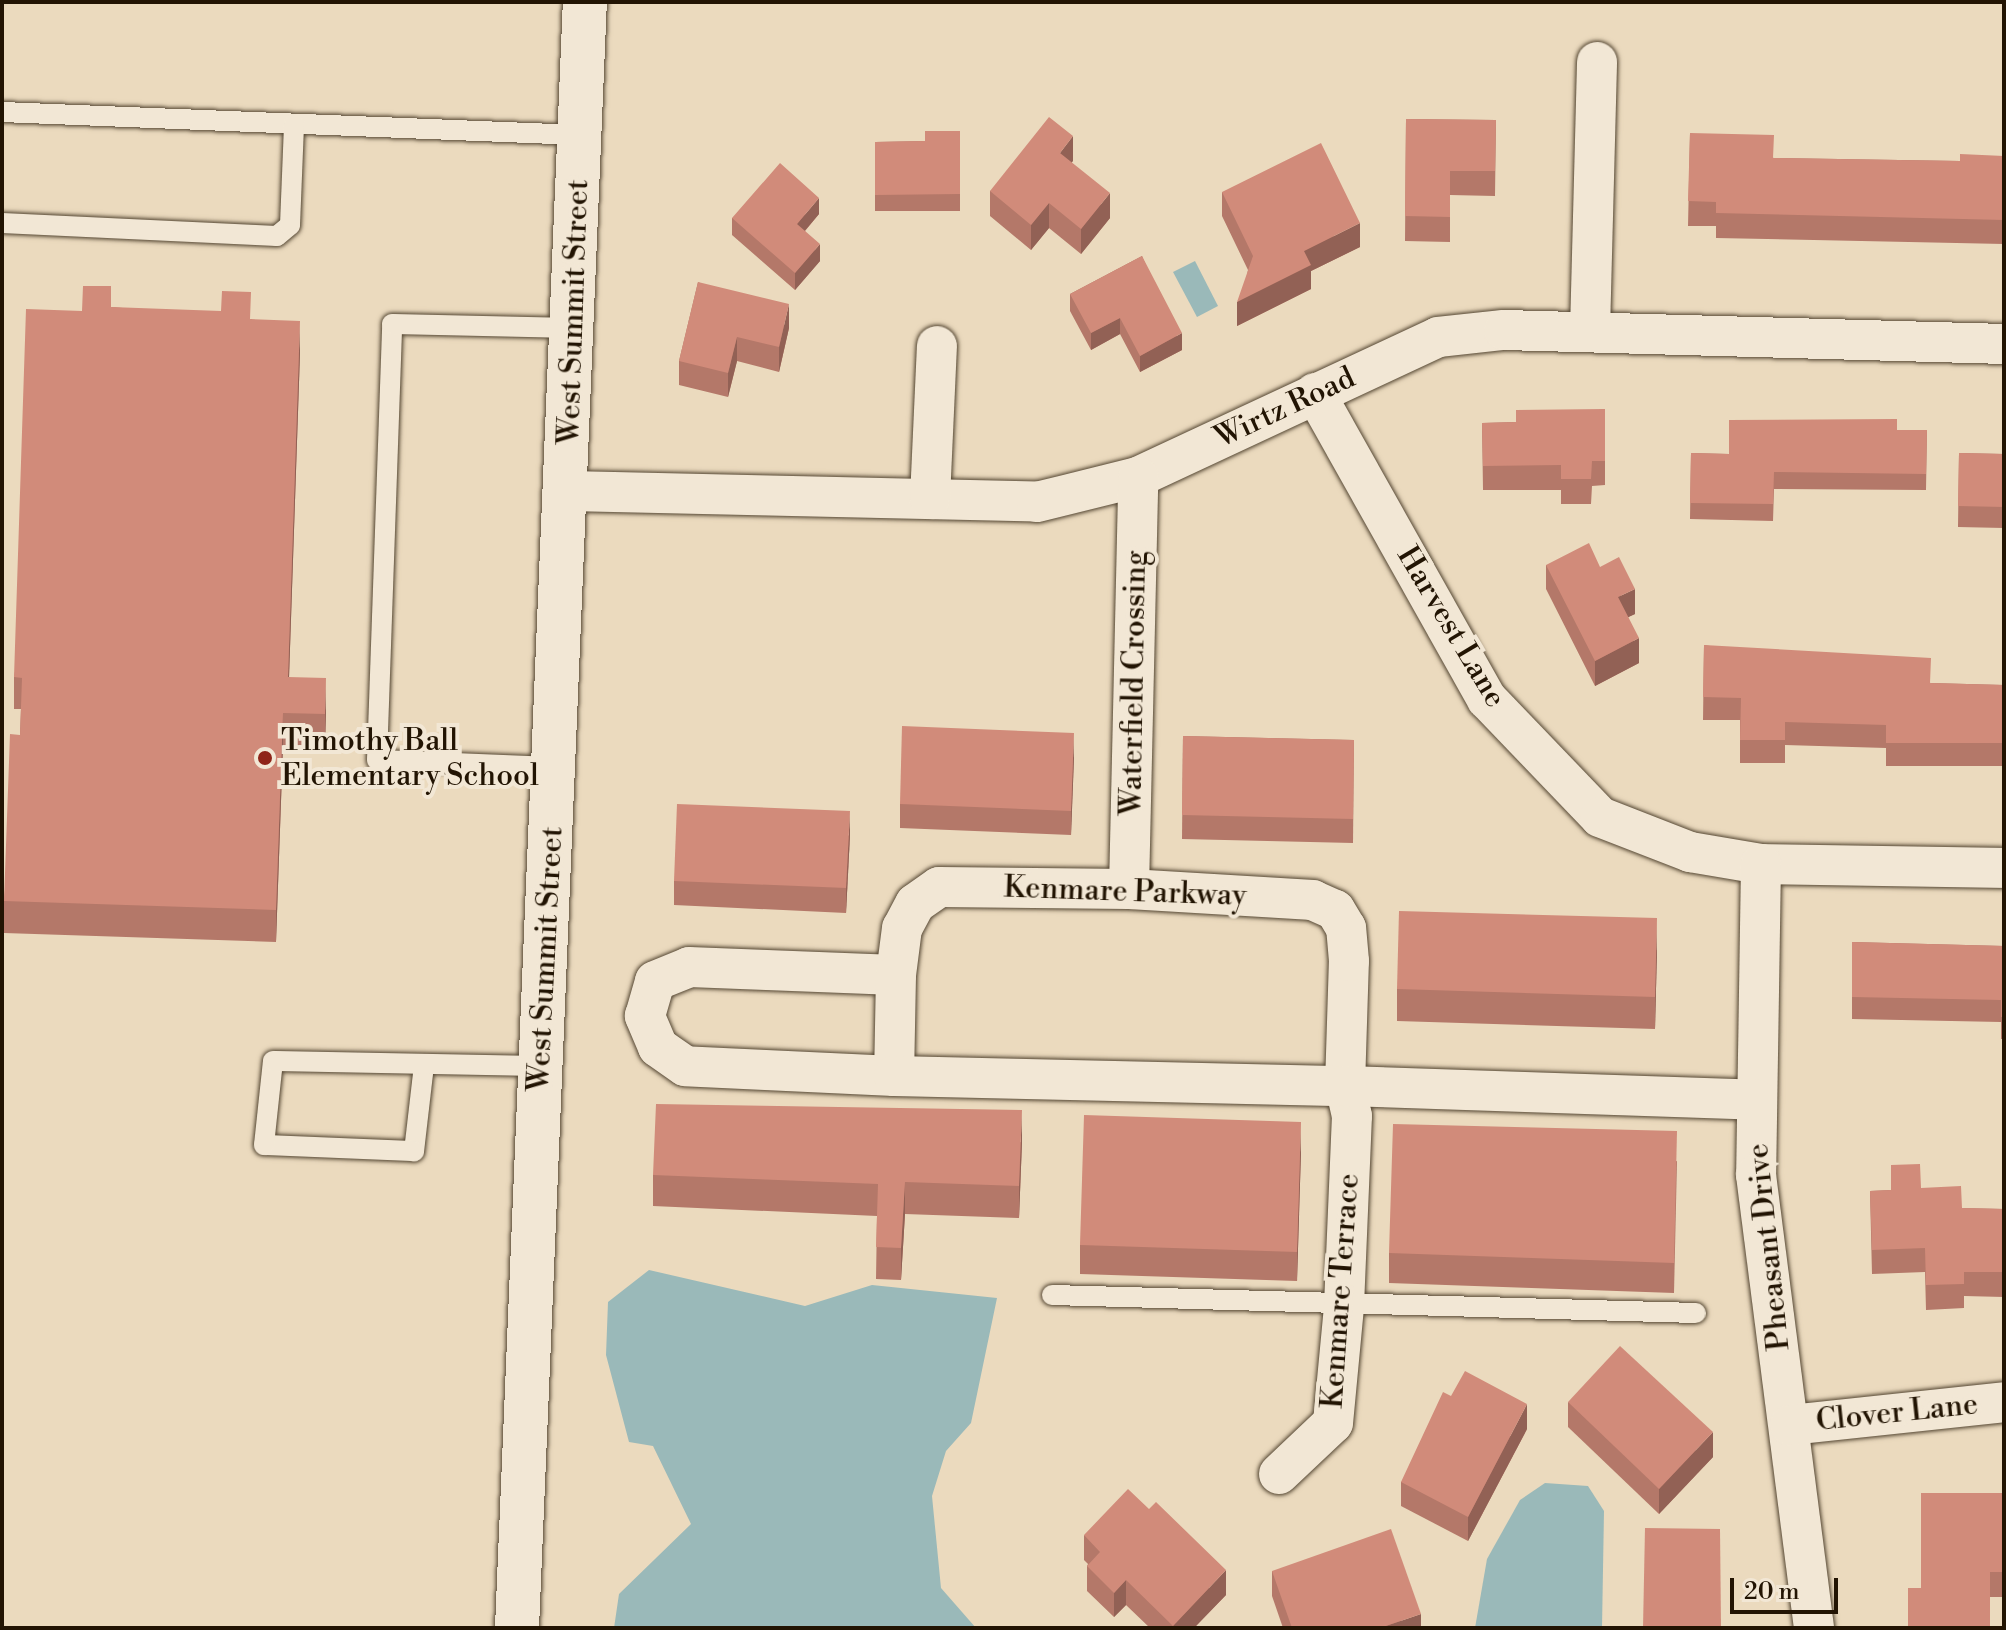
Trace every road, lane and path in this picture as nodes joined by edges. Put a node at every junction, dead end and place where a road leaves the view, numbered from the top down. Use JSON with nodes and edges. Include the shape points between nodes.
{"nodes":[{"id":1,"x":585,"y":2,"type":"edge"},
{"id":2,"x":1597,"y":62,"type":"dead end"},
{"id":3,"x":2,"y":112,"type":"edge"},
{"id":4,"x":294,"y":124,"type":"junction"},
{"id":5,"x":579,"y":135,"type":"junction"},
{"id":6,"x":2,"y":223,"type":"edge"},
{"id":7,"x":574,"y":328,"type":"junction"},
{"id":8,"x":1590,"y":331,"type":"junction"},
{"id":9,"x":2004,"y":344,"type":"edge"},
{"id":10,"x":937,"y":346,"type":"dead end"},
{"id":11,"x":1315,"y":393,"type":"junction"},
{"id":12,"x":1138,"y":477,"type":"junction"},
{"id":13,"x":569,"y":491,"type":"junction"},
{"id":14,"x":930,"y":499,"type":"junction"},
{"id":15,"x":555,"y":767,"type":"junction"},
{"id":16,"x":1761,"y":864,"type":"junction"},
{"id":17,"x":2004,"y":868,"type":"edge"},
{"id":18,"x":1129,"y":889,"type":"junction"},
{"id":19,"x":896,"y":975,"type":"junction"},
{"id":20,"x":424,"y":1065,"type":"junction"},
{"id":21,"x":541,"y":1066,"type":"junction"},
{"id":22,"x":894,"y":1076,"type":"junction"},
{"id":23,"x":1345,"y":1086,"type":"junction"},
{"id":24,"x":1757,"y":1100,"type":"junction"},
{"id":25,"x":1052,"y":1295,"type":"dead end"},
{"id":26,"x":1344,"y":1306,"type":"junction"},
{"id":27,"x":1696,"y":1313,"type":"dead end"},
{"id":28,"x":2004,"y":1402,"type":"edge"},
{"id":29,"x":1790,"y":1425,"type":"junction"},
{"id":30,"x":1279,"y":1474,"type":"dead end"},
{"id":31,"x":517,"y":1628,"type":"edge"},
{"id":32,"x":1814,"y":1628,"type":"edge"}],
"edges":[{"from":1,"to":5,"type":"street","name":"West Summit Street"},
{"from":2,"to":8,"type":"street"},
{"from":3,"to":4,"type":"lane"},
{"from":4,"to":5,"type":"lane"},
{"from":4,"to":6,"type":"lane","via":[[290,225],[277,236]]},
{"from":5,"to":7,"type":"street","name":"West Summit Street"},
{"from":7,"to":13,"type":"street","name":"West Summit Street"},
{"from":7,"to":15,"type":"lane","via":[[392,324],[377,760]]},
{"from":8,"to":9,"type":"street","name":"Wirtz Road"},
{"from":8,"to":11,"type":"street","name":"Wirtz Road","via":[[1438,337]]},
{"from":10,"to":14,"type":"street"},
{"from":11,"to":12,"type":"street","name":"Wirtz Road"},
{"from":11,"to":16,"type":"street","name":"Harvest Lane","via":[[1487,699],[1600,817],[1690,852]]},
{"from":12,"to":14,"type":"street","name":"Wirtz Road","via":[[1037,502]]},
{"from":12,"to":18,"type":"street","name":"Waterfield Crossing"},
{"from":13,"to":14,"type":"street","name":"Wirtz Road"},
{"from":13,"to":15,"type":"street","name":"West Summit Street"},
{"from":15,"to":21,"type":"street","name":"West Summit Street"},
{"from":16,"to":17,"type":"street","name":"Harvest Lane"},
{"from":16,"to":24,"type":"street","name":"Pheasant Drive"},
{"from":18,"to":19,"type":"street","name":"Kenmare Parkway","via":[[939,887],[915,904],[902,928]]},
{"from":18,"to":23,"type":"street","name":"Kenmare Parkway","via":[[1313,900],[1335,910],[1346,928],[1349,961]]},
{"from":19,"to":22,"type":"street","name":"Kenmare Parkway"},
{"from":19,"to":22,"type":"street","via":[[689,967],[655,981],[645,1016],[658,1047],[685,1066]]},
{"from":20,"to":20,"type":"lane","via":[[273,1061],[264,1145],[414,1151]]},
{"from":20,"to":21,"type":"lane"},
{"from":21,"to":31,"type":"street","name":"West Summit Street"},
{"from":22,"to":23,"type":"street"},
{"from":23,"to":24,"type":"street"},
{"from":23,"to":26,"type":"street","name":"Kenmare Terrace","via":[[1352,1116]]},
{"from":24,"to":29,"type":"street","name":"Pheasant Drive","via":[[1756,1175]]},
{"from":25,"to":26,"type":"lane"},
{"from":26,"to":27,"type":"lane"},
{"from":26,"to":30,"type":"street","name":"Kenmare Terrace","via":[[1333,1423]]},
{"from":28,"to":29,"type":"street","name":"Clover Lane"},
{"from":29,"to":32,"type":"street","name":"Pheasant Drive"}]}
